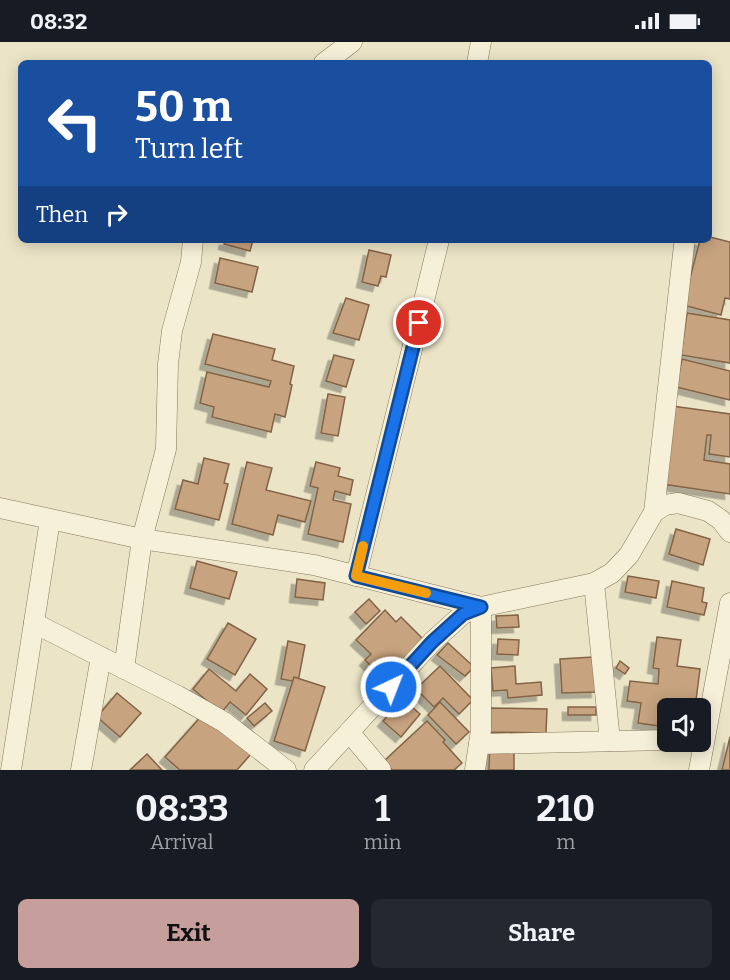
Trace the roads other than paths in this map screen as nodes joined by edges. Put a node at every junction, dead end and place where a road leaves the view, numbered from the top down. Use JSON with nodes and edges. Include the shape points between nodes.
{"nodes":[{"id":1,"x":352,"y":42,"type":"edge"},
{"id":2,"x":481,"y":42,"type":"edge"},
{"id":3,"x":328,"y":60,"type":"edge"},
{"id":4,"x":478,"y":60,"type":"edge"},
{"id":5,"x":193,"y":243,"type":"edge"},
{"id":6,"x":438,"y":243,"type":"edge"},
{"id":7,"x":684,"y":245,"type":"dead end"},
{"id":8,"x":0,"y":508,"type":"edge"},
{"id":9,"x":654,"y":512,"type":"junction"},
{"id":10,"x":50,"y":520,"type":"junction"},
{"id":11,"x":730,"y":532,"type":"edge"},
{"id":12,"x":142,"y":539,"type":"junction"},
{"id":13,"x":356,"y":576,"type":"junction"},
{"id":14,"x":594,"y":583,"type":"junction"},
{"id":15,"x":730,"y":603,"type":"edge"},
{"id":16,"x":481,"y":607,"type":"junction"},
{"id":17,"x":34,"y":623,"type":"junction"},
{"id":18,"x":101,"y":657,"type":"junction"},
{"id":19,"x":124,"y":669,"type":"junction"},
{"id":20,"x":711,"y":699,"type":"edge"},
{"id":21,"x":349,"y":732,"type":"junction"},
{"id":22,"x":657,"y":740,"type":"edge"},
{"id":23,"x":610,"y":741,"type":"junction"},
{"id":24,"x":479,"y":744,"type":"junction"},
{"id":25,"x":701,"y":752,"type":"edge"},
{"id":26,"x":14,"y":770,"type":"edge"},
{"id":27,"x":81,"y":770,"type":"edge"},
{"id":28,"x":286,"y":770,"type":"edge"},
{"id":29,"x":314,"y":770,"type":"edge"},
{"id":30,"x":381,"y":770,"type":"edge"},
{"id":31,"x":475,"y":770,"type":"edge"},
{"id":32,"x":699,"y":770,"type":"edge"}],
"edges":[{"from":1,"to":3,"type":"street"},
{"from":2,"to":4,"type":"street"},
{"from":5,"to":12,"type":"street","via":[[192,262],[172,331],[166,449]]},
{"from":6,"to":13,"type":"street"},
{"from":7,"to":9,"type":"street"},
{"from":8,"to":10,"type":"street"},
{"from":9,"to":11,"type":"street","via":[[665,504],[678,503],[708,511]]},
{"from":9,"to":14,"type":"street","via":[[629,555],[612,573]]},
{"from":10,"to":12,"type":"street"},
{"from":10,"to":17,"type":"street"},
{"from":12,"to":13,"type":"street","via":[[314,565]]},
{"from":12,"to":19,"type":"street"},
{"from":13,"to":16,"type":"street"},
{"from":14,"to":16,"type":"street"},
{"from":14,"to":23,"type":"street"},
{"from":15,"to":20,"type":"street"},
{"from":16,"to":21,"type":"street","via":[[463,614],[432,642]]},
{"from":16,"to":24,"type":"street"},
{"from":17,"to":18,"type":"street"},
{"from":17,"to":26,"type":"street"},
{"from":18,"to":19,"type":"street"},
{"from":18,"to":27,"type":"street"},
{"from":19,"to":28,"type":"street","via":[[224,722]]},
{"from":21,"to":29,"type":"street"},
{"from":21,"to":30,"type":"street"},
{"from":22,"to":23,"type":"street"},
{"from":23,"to":24,"type":"street"},
{"from":24,"to":31,"type":"street"},
{"from":25,"to":32,"type":"street"}]}
